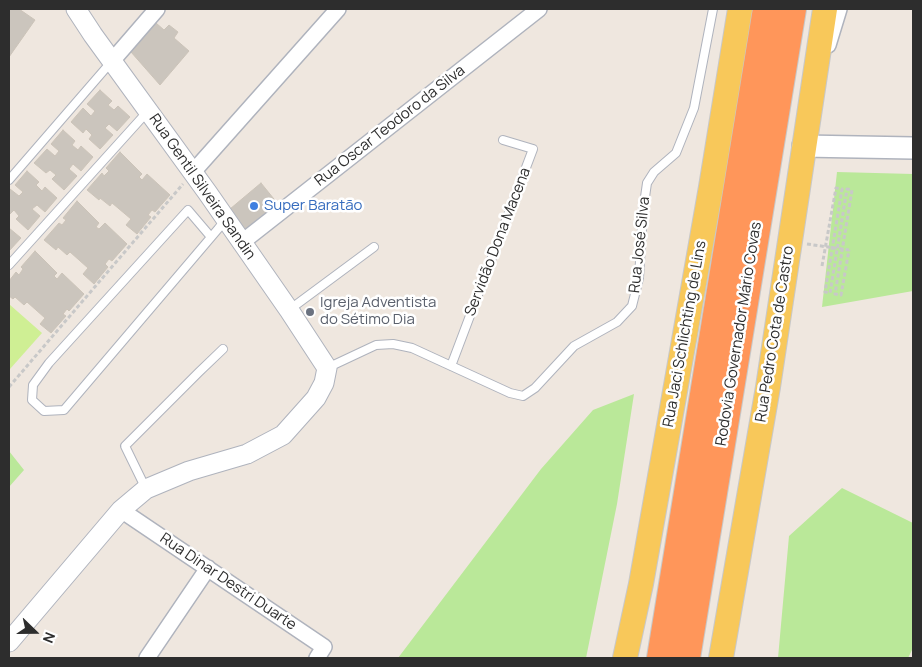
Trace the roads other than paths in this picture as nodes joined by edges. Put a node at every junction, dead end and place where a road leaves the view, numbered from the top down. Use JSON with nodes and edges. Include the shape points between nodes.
{"nodes":[{"id":1,"x":76,"y":9,"type":"edge"},
{"id":2,"x":157,"y":9,"type":"edge"},
{"id":3,"x":338,"y":9,"type":"edge"},
{"id":4,"x":539,"y":9,"type":"edge"},
{"id":5,"x":713,"y":9,"type":"edge"},
{"id":6,"x":740,"y":9,"type":"edge"},
{"id":7,"x":785,"y":9,"type":"edge"},
{"id":8,"x":825,"y":9,"type":"edge"},
{"id":9,"x":839,"y":9,"type":"edge"},
{"id":10,"x":112,"y":61,"type":"junction"},
{"id":11,"x":813,"y":89,"type":"junction"},
{"id":12,"x":148,"y":111,"type":"junction"},
{"id":13,"x":502,"y":140,"type":"dead end"},
{"id":14,"x":803,"y":146,"type":"junction"},
{"id":15,"x":913,"y":148,"type":"edge"},
{"id":16,"x":193,"y":172,"type":"junction"},
{"id":17,"x":9,"y":180,"type":"edge"},
{"id":18,"x":226,"y":219,"type":"junction"},
{"id":19,"x":211,"y":237,"type":"junction"},
{"id":20,"x":242,"y":242,"type":"junction"},
{"id":21,"x":374,"y":247,"type":"dead end"},
{"id":22,"x":9,"y":265,"type":"edge"},
{"id":23,"x":289,"y":310,"type":"junction"},
{"id":24,"x":223,"y":349,"type":"dead end"},
{"id":25,"x":451,"y":366,"type":"junction"},
{"id":26,"x":327,"y":368,"type":"junction"},
{"id":27,"x":146,"y":489,"type":"junction"},
{"id":28,"x":121,"y":510,"type":"junction"},
{"id":29,"x":208,"y":568,"type":"junction"},
{"id":30,"x":9,"y":642,"type":"edge"},
{"id":31,"x":147,"y":658,"type":"edge"},
{"id":32,"x":317,"y":658,"type":"edge"},
{"id":33,"x":625,"y":658,"type":"edge"},
{"id":34,"x":661,"y":658,"type":"edge"},
{"id":35,"x":686,"y":658,"type":"edge"},
{"id":36,"x":721,"y":658,"type":"edge"}],
"edges":[{"from":1,"to":10,"type":"street","name":"Rua Gentil Silveira Sandin"},
{"from":2,"to":10,"type":"street"},
{"from":3,"to":16,"type":"street"},
{"from":4,"to":20,"type":"street","name":"Rua Oscar Teodoro da Silva"},
{"from":5,"to":25,"type":"lane","name":"Rua José Silva","via":[[694,108],[676,153],[654,172],[647,183],[639,278],[632,306],[617,322],[574,346],[535,388],[523,396]]},
{"from":6,"to":33,"type":"main road","name":"Rua Jaci Schlichting de Lins","via":[[643,574]]},
{"from":7,"to":34,"type":"highway","name":"Rodovia Governador Mário Covas"},
{"from":7,"to":35,"type":"highway","name":"Rodovia Governador Mário Covas"},
{"from":8,"to":11,"type":"main road","name":"Rua Pedro Cota de Castro"},
{"from":9,"to":11,"type":"street"},
{"from":10,"to":12,"type":"street","name":"Rua Gentil Silveira Sandin"},
{"from":10,"to":17,"type":"lane"},
{"from":11,"to":14,"type":"main road","name":"Rua Pedro Cota de Castro"},
{"from":12,"to":16,"type":"street","name":"Rua Gentil Silveira Sandin"},
{"from":12,"to":22,"type":"lane"},
{"from":13,"to":25,"type":"lane","name":"Servidão Dona Macena","via":[[533,149]]},
{"from":14,"to":15,"type":"main road"},
{"from":14,"to":36,"type":"main road","name":"Rua Pedro Cota de Castro","via":[[768,387]]},
{"from":16,"to":18,"type":"street","name":"Rua Gentil Silveira Sandin"},
{"from":18,"to":19,"type":"lane"},
{"from":18,"to":20,"type":"street","name":"Rua Gentil Silveira Sandin"},
{"from":19,"to":19,"type":"lane","via":[[64,410],[44,411],[32,400],[33,385],[49,363],[188,210]]},
{"from":20,"to":23,"type":"street","name":"Rua Gentil Silveira Sandin"},
{"from":21,"to":23,"type":"lane"},
{"from":23,"to":26,"type":"street","name":"Rua Gentil Silveira Sandin"},
{"from":24,"to":27,"type":"lane","via":[[125,446]]},
{"from":25,"to":26,"type":"lane","via":[[412,348],[376,344]]},
{"from":26,"to":27,"type":"street","via":[[316,398],[284,435],[247,454],[189,471]]},
{"from":27,"to":28,"type":"street"},
{"from":28,"to":29,"type":"street","name":"Rua Dinar Destri Duarte"},
{"from":28,"to":30,"type":"street"},
{"from":29,"to":31,"type":"street"},
{"from":29,"to":32,"type":"street","name":"Rua Dinar Destri Duarte","via":[[324,648]]}]}
